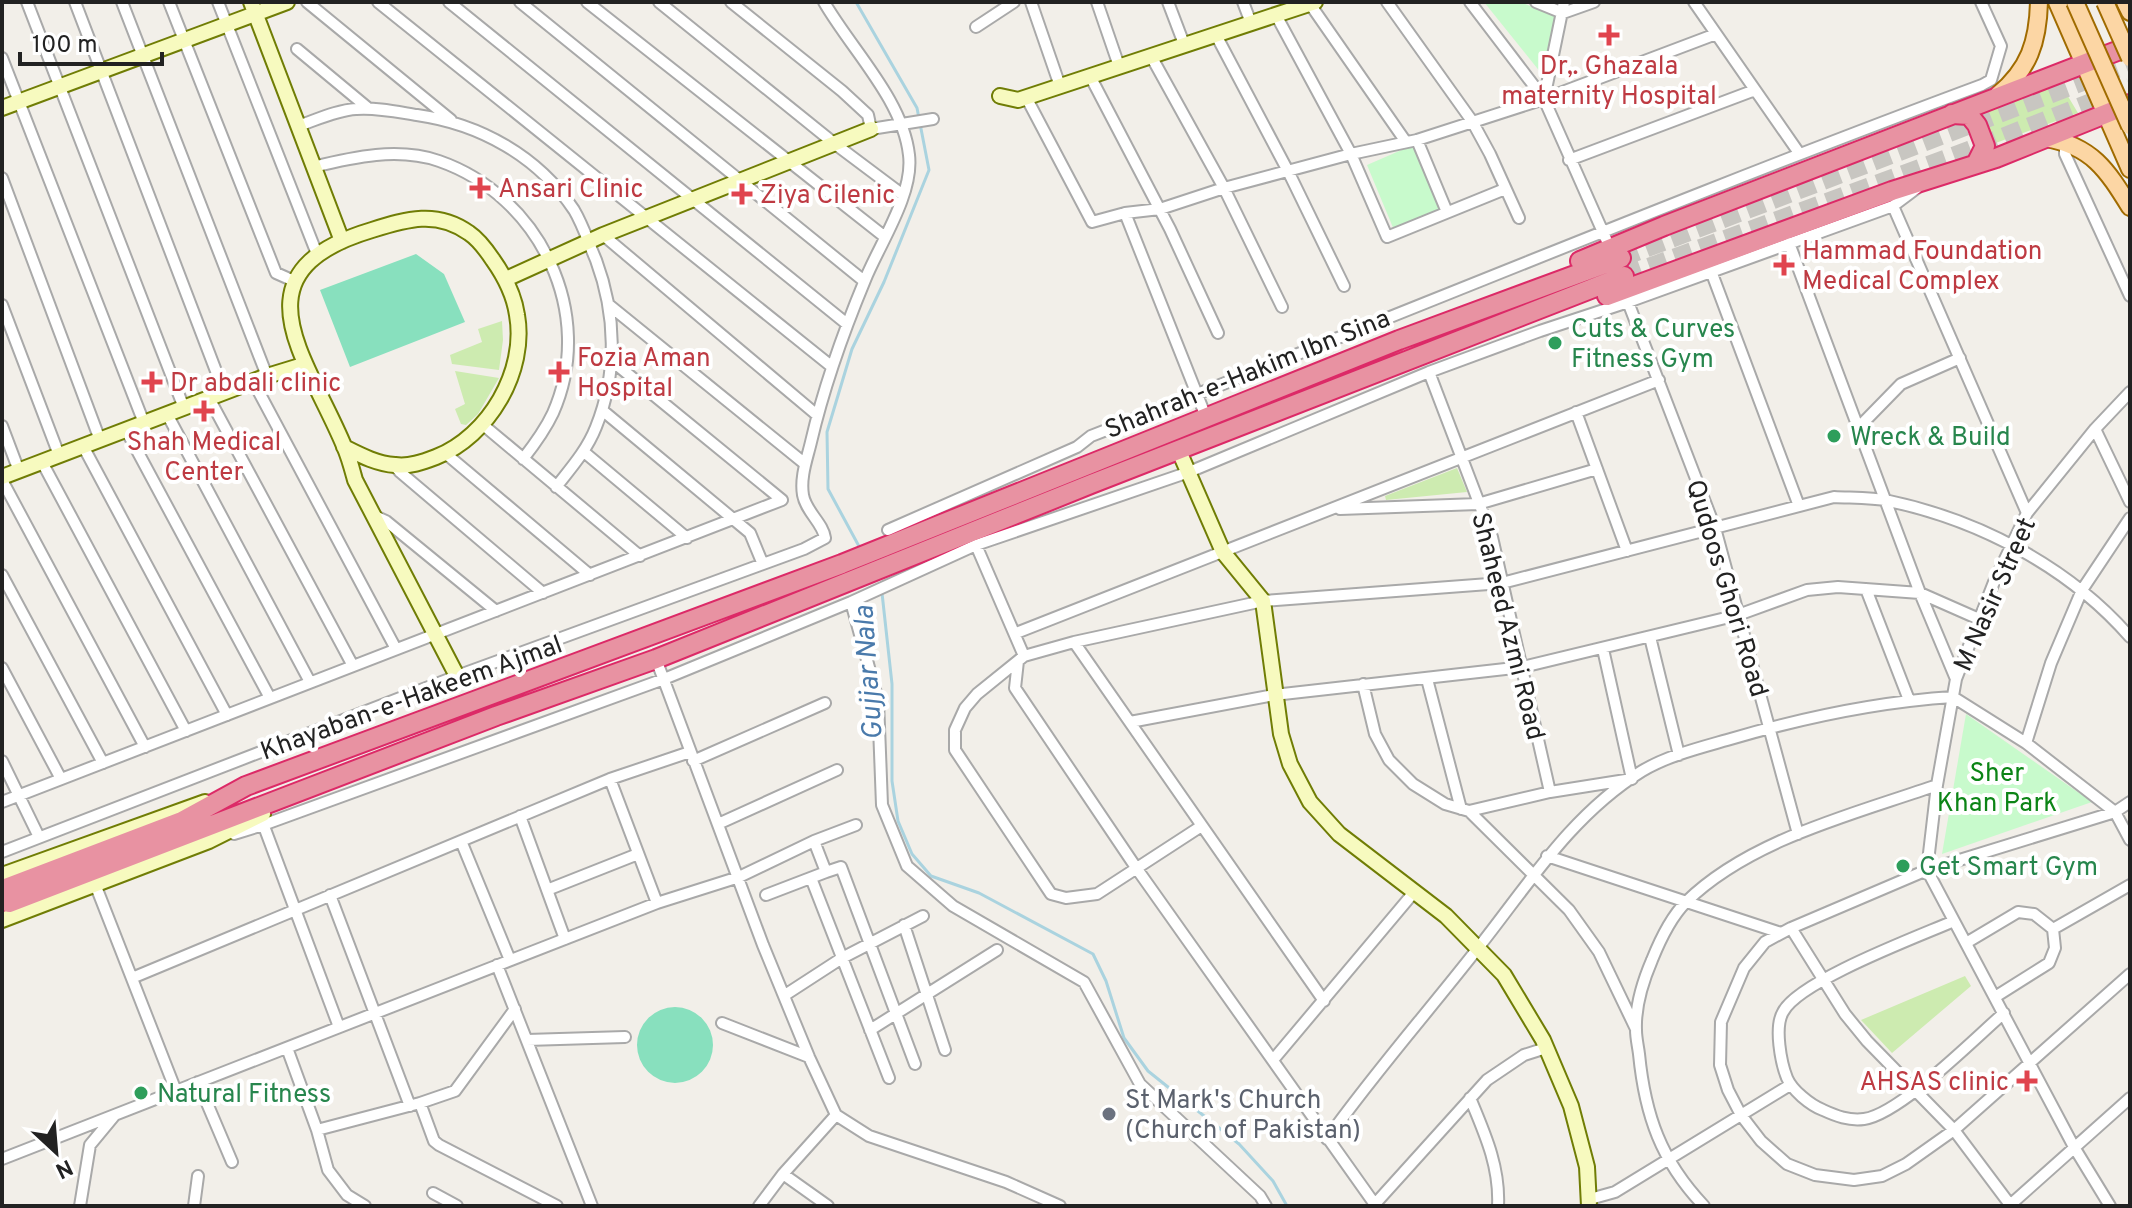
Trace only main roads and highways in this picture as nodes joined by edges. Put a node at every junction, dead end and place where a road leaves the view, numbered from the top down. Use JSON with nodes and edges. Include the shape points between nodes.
{"nodes":[{"id":1,"x":2039,"y":2,"type":"edge"},
{"id":2,"x":2057,"y":2,"type":"edge"},
{"id":3,"x":2075,"y":2,"type":"edge"},
{"id":4,"x":2105,"y":2,"type":"edge"},
{"id":5,"x":2125,"y":2,"type":"edge"},
{"id":6,"x":2130,"y":12,"type":"edge"},
{"id":7,"x":2130,"y":46,"type":"edge"},
{"id":8,"x":2130,"y":58,"type":"edge"},
{"id":9,"x":2082,"y":63,"type":"junction"},
{"id":10,"x":1991,"y":101,"type":"junction"},
{"id":11,"x":2130,"y":104,"type":"edge"},
{"id":12,"x":1952,"y":114,"type":"junction"},
{"id":13,"x":2105,"y":115,"type":"junction"},
{"id":14,"x":2130,"y":126,"type":"edge"},
{"id":15,"x":2046,"y":138,"type":"junction"},
{"id":16,"x":1976,"y":164,"type":"junction"},
{"id":17,"x":2130,"y":169,"type":"edge"},
{"id":18,"x":2130,"y":207,"type":"edge"},
{"id":19,"x":1615,"y":254,"type":"junction"},
{"id":20,"x":1469,"y":339,"type":"junction"},
{"id":21,"x":842,"y":564,"type":"joint"},
{"id":22,"x":843,"y":583,"type":"joint"},
{"id":23,"x":4,"y":897,"type":"edge"}],
"edges":[{"from":1,"to":10,"type":"main road","via":[[2028,60],[2017,79]]},
{"from":2,"to":9,"type":"main road"},
{"from":3,"to":14,"type":"main road","bridge":true},
{"from":4,"to":8,"type":"main road","bridge":true},
{"from":5,"to":6,"type":"main road"},
{"from":7,"to":9,"type":"highway"},
{"from":9,"to":10,"type":"highway"},
{"from":9,"to":13,"type":"main road"},
{"from":10,"to":12,"type":"highway"},
{"from":11,"to":13,"type":"highway"},
{"from":12,"to":16,"type":"highway","via":[[1969,115],[1977,125],[1985,146]]},
{"from":12,"to":19,"type":"highway"},
{"from":13,"to":15,"type":"highway"},
{"from":13,"to":17,"type":"main road"},
{"from":15,"to":16,"type":"highway"},
{"from":15,"to":18,"type":"main road","via":[[2065,141],[2099,162]]},
{"from":16,"to":20,"type":"highway","via":[[1671,279]]},
{"from":19,"to":20,"type":"highway","name":"Shahrah-e-Hakim Ibn Sina"},
{"from":19,"to":21,"type":"highway","name":"Shahrah-e-Hakim Ibn Sina","via":[[892,536]]},
{"from":20,"to":22,"type":"highway","name":"Shahrah-e-Hakim Ibn Sina"},
{"from":21,"to":23,"type":"highway","name":"Khayaban-e-Hakeem Ajmal","via":[[246,786],[182,821]]},
{"from":22,"to":23,"type":"highway","name":"Khayaban-e-Hakeem Ajmal","via":[[656,659]]}]}
